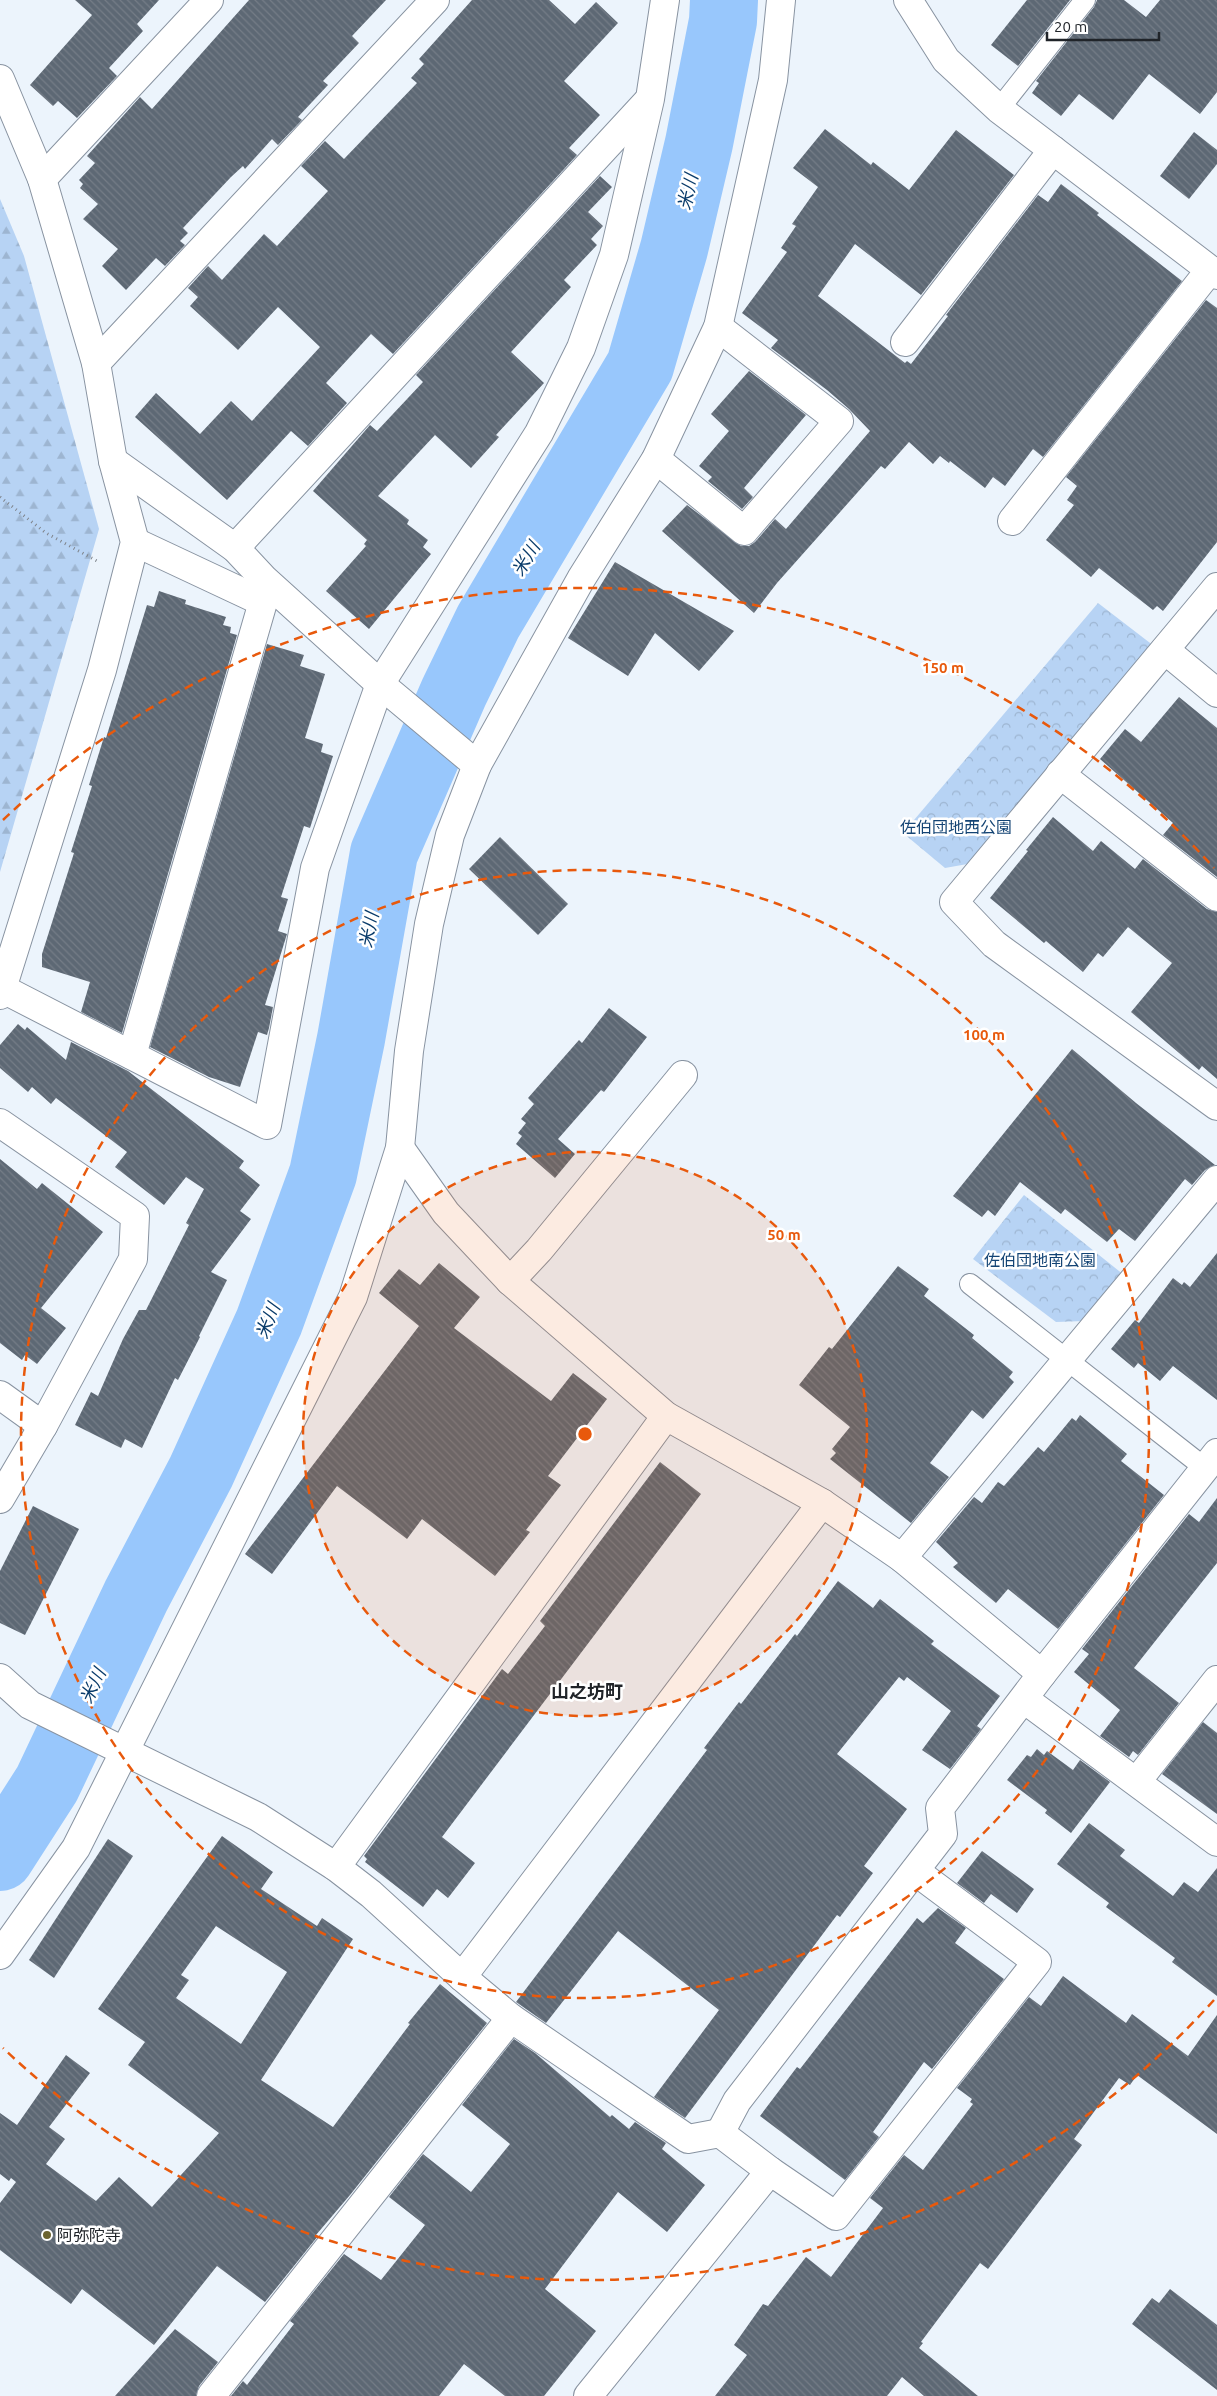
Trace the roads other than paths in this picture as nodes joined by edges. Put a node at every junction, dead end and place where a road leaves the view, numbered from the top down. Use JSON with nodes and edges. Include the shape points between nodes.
{"nodes":[{"id":1,"x":209,"y":0,"type":"edge"},
{"id":2,"x":435,"y":0,"type":"edge"},
{"id":3,"x":665,"y":0,"type":"edge"},
{"id":4,"x":781,"y":0,"type":"edge"},
{"id":5,"x":908,"y":0,"type":"edge"},
{"id":6,"x":1085,"y":0,"type":"edge"},
{"id":7,"x":0,"y":79,"type":"edge"},
{"id":8,"x":650,"y":99,"type":"junction"},
{"id":9,"x":999,"y":110,"type":"junction"},
{"id":10,"x":1053,"y":150,"type":"junction"},
{"id":11,"x":42,"y":179,"type":"junction"},
{"id":12,"x":1215,"y":269,"type":"edge"},
{"id":13,"x":718,"y":327,"type":"junction"},
{"id":14,"x":905,"y":342,"type":"dead end"},
{"id":15,"x":96,"y":362,"type":"junction"},
{"id":16,"x":656,"y":459,"type":"junction"},
{"id":17,"x":114,"y":461,"type":"junction"},
{"id":18,"x":1012,"y":521,"type":"dead end"},
{"id":19,"x":135,"y":542,"type":"junction"},
{"id":20,"x":235,"y":548,"type":"junction"},
{"id":21,"x":1217,"y":587,"type":"edge"},
{"id":22,"x":264,"y":591,"type":"junction"},
{"id":23,"x":1164,"y":650,"type":"junction"},
{"id":24,"x":388,"y":690,"type":"junction"},
{"id":25,"x":1217,"y":692,"type":"edge"},
{"id":26,"x":471,"y":760,"type":"junction"},
{"id":27,"x":1060,"y":774,"type":"junction"},
{"id":28,"x":1217,"y":897,"type":"edge"},
{"id":29,"x":2,"y":992,"type":"edge"},
{"id":30,"x":132,"y":1055,"type":"junction"},
{"id":31,"x":683,"y":1075,"type":"dead end"},
{"id":32,"x":1217,"y":1106,"type":"edge"},
{"id":33,"x":0,"y":1123,"type":"edge"},
{"id":34,"x":400,"y":1148,"type":"junction"},
{"id":35,"x":1217,"y":1180,"type":"edge"},
{"id":36,"x":510,"y":1281,"type":"junction"},
{"id":37,"x":970,"y":1284,"type":"dead end"},
{"id":38,"x":1066,"y":1360,"type":"junction"},
{"id":39,"x":0,"y":1395,"type":"edge"},
{"id":40,"x":666,"y":1416,"type":"junction"},
{"id":41,"x":43,"y":1426,"type":"junction"},
{"id":42,"x":1207,"y":1457,"type":"edge"},
{"id":43,"x":0,"y":1499,"type":"edge"},
{"id":44,"x":822,"y":1503,"type":"junction"},
{"id":45,"x":902,"y":1558,"type":"junction"},
{"id":46,"x":1042,"y":1674,"type":"junction"},
{"id":47,"x":0,"y":1678,"type":"edge"},
{"id":48,"x":1217,"y":1680,"type":"edge"},
{"id":49,"x":1024,"y":1699,"type":"junction"},
{"id":50,"x":118,"y":1748,"type":"junction"},
{"id":51,"x":1137,"y":1781,"type":"junction"},
{"id":52,"x":1217,"y":1842,"type":"edge"},
{"id":53,"x":336,"y":1867,"type":"junction"},
{"id":54,"x":915,"y":1871,"type":"junction"},
{"id":55,"x":0,"y":1954,"type":"edge"},
{"id":56,"x":462,"y":1977,"type":"junction"},
{"id":57,"x":511,"y":2018,"type":"junction"},
{"id":58,"x":720,"y":2133,"type":"junction"},
{"id":59,"x":770,"y":2171,"type":"junction"},
{"id":60,"x":211,"y":2396,"type":"edge"},
{"id":61,"x":588,"y":2396,"type":"edge"}],
"edges":[{"from":1,"to":11,"type":"street"},
{"from":2,"to":15,"type":"street"},
{"from":3,"to":8,"type":"street"},
{"from":4,"to":13,"type":"street","via":[[773,80]]},
{"from":5,"to":9,"type":"street","via":[[946,60]]},
{"from":6,"to":9,"type":"lane"},
{"from":7,"to":11,"type":"street"},
{"from":8,"to":20,"type":"street"},
{"from":8,"to":24,"type":"street","via":[[614,255],[581,348],[539,433]]},
{"from":9,"to":10,"type":"street"},
{"from":10,"to":12,"type":"street"},
{"from":10,"to":14,"type":"street"},
{"from":11,"to":15,"type":"street"},
{"from":12,"to":18,"type":"street"},
{"from":13,"to":16,"type":"street"},
{"from":13,"to":16,"type":"street","via":[[839,421],[744,531]]},
{"from":15,"to":17,"type":"street"},
{"from":16,"to":26,"type":"street"},
{"from":17,"to":19,"type":"street"},
{"from":17,"to":20,"type":"street"},
{"from":19,"to":22,"type":"street"},
{"from":19,"to":29,"type":"street","via":[[102,670]]},
{"from":20,"to":22,"type":"street"},
{"from":21,"to":23,"type":"street"},
{"from":22,"to":24,"type":"street"},
{"from":22,"to":30,"type":"street"},
{"from":23,"to":25,"type":"street"},
{"from":23,"to":27,"type":"street"},
{"from":24,"to":26,"type":"street"},
{"from":24,"to":30,"type":"street","via":[[315,868],[267,1124]]},
{"from":26,"to":34,"type":"street","via":[[429,924],[409,1051]]},
{"from":27,"to":28,"type":"street"},
{"from":27,"to":32,"type":"street","via":[[954,902],[994,944]]},
{"from":29,"to":30,"type":"street"},
{"from":31,"to":36,"type":"street","via":[[540,1250]]},
{"from":33,"to":41,"type":"street","via":[[135,1216],[133,1259]]},
{"from":34,"to":36,"type":"street","via":[[446,1214]]},
{"from":34,"to":50,"type":"street","via":[[352,1297]]},
{"from":35,"to":38,"type":"street"},
{"from":36,"to":40,"type":"street"},
{"from":37,"to":38,"type":"lane"},
{"from":38,"to":42,"type":"lane"},
{"from":38,"to":45,"type":"street"},
{"from":39,"to":41,"type":"street"},
{"from":40,"to":44,"type":"street"},
{"from":40,"to":53,"type":"street"},
{"from":41,"to":43,"type":"street"},
{"from":42,"to":46,"type":"street"},
{"from":44,"to":45,"type":"street"},
{"from":44,"to":56,"type":"street"},
{"from":45,"to":46,"type":"street"},
{"from":46,"to":49,"type":"street"},
{"from":47,"to":50,"type":"street","via":[[30,1704]]},
{"from":48,"to":51,"type":"street"},
{"from":49,"to":51,"type":"street"},
{"from":49,"to":54,"type":"street","via":[[940,1808],[943,1834]]},
{"from":50,"to":53,"type":"street","via":[[258,1817]]},
{"from":50,"to":55,"type":"street","via":[[76,1848]]},
{"from":51,"to":52,"type":"street"},
{"from":53,"to":56,"type":"street","via":[[371,1894]]},
{"from":54,"to":58,"type":"street","via":[[737,2100]]},
{"from":54,"to":59,"type":"street","via":[[1037,1962],[836,2216]]},
{"from":56,"to":57,"type":"street"},
{"from":57,"to":58,"type":"street","via":[[688,2139]]},
{"from":57,"to":60,"type":"street"},
{"from":58,"to":59,"type":"street"},
{"from":59,"to":61,"type":"street"}]}
